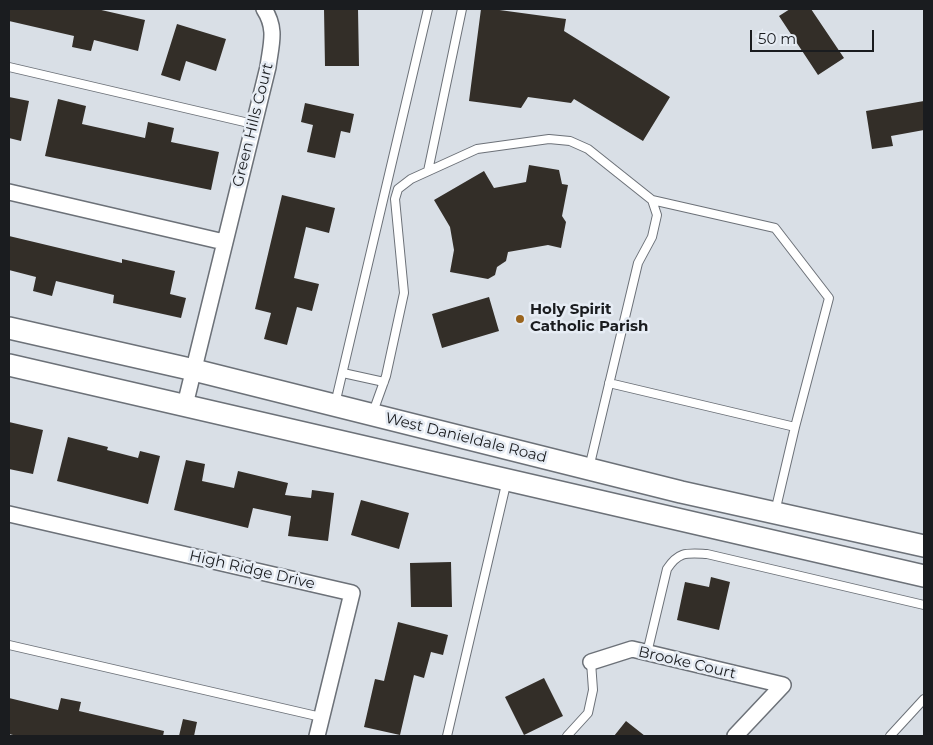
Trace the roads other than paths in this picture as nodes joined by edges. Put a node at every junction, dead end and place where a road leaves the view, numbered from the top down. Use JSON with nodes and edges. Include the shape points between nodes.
{"nodes":[{"id":1,"x":264,"y":9,"type":"edge"},
{"id":2,"x":428,"y":9,"type":"edge"},
{"id":3,"x":462,"y":9,"type":"edge"},
{"id":4,"x":9,"y":67,"type":"edge"},
{"id":5,"x":253,"y":124,"type":"junction"},
{"id":6,"x":428,"y":171,"type":"junction"},
{"id":7,"x":9,"y":192,"type":"edge"},
{"id":8,"x":384,"y":197,"type":"junction"},
{"id":9,"x":395,"y":199,"type":"junction"},
{"id":10,"x":652,"y":200,"type":"junction"},
{"id":11,"x":224,"y":242,"type":"junction"},
{"id":12,"x":9,"y":328,"type":"edge"},
{"id":13,"x":9,"y":365,"type":"edge"},
{"id":14,"x":194,"y":370,"type":"junction"},
{"id":15,"x":343,"y":373,"type":"junction"},
{"id":16,"x":384,"y":382,"type":"junction"},
{"id":17,"x":609,"y":383,"type":"junction"},
{"id":18,"x":185,"y":405,"type":"junction"},
{"id":19,"x":335,"y":405,"type":"junction"},
{"id":20,"x":373,"y":414,"type":"junction"},
{"id":21,"x":795,"y":427,"type":"junction"},
{"id":22,"x":364,"y":447,"type":"junction"},
{"id":23,"x":568,"y":463,"type":"junction"},
{"id":24,"x":589,"y":468,"type":"junction"},
{"id":25,"x":507,"y":480,"type":"junction"},
{"id":26,"x":561,"y":492,"type":"junction"},
{"id":27,"x":775,"y":512,"type":"junction"},
{"id":28,"x":9,"y":514,"type":"edge"},
{"id":29,"x":768,"y":540,"type":"junction"},
{"id":30,"x":924,"y":546,"type":"edge"},
{"id":31,"x":924,"y":576,"type":"edge"},
{"id":32,"x":924,"y":605,"type":"edge"},
{"id":33,"x":9,"y":645,"type":"edge"},
{"id":34,"x":647,"y":653,"type":"junction"},
{"id":35,"x":591,"y":662,"type":"joint"},
{"id":36,"x":924,"y":699,"type":"edge"},
{"id":37,"x":321,"y":717,"type":"junction"},
{"id":38,"x":316,"y":736,"type":"edge"},
{"id":39,"x":447,"y":736,"type":"edge"},
{"id":40,"x":567,"y":736,"type":"edge"},
{"id":41,"x":735,"y":736,"type":"edge"},
{"id":42,"x":890,"y":736,"type":"edge"}],
"edges":[{"from":1,"to":5,"type":"street","name":"Green Hills Court","via":[[273,32],[268,67]]},
{"from":2,"to":8,"type":"lane"},
{"from":3,"to":6,"type":"lane"},
{"from":4,"to":5,"type":"lane"},
{"from":5,"to":11,"type":"street","name":"Green Hills Court"},
{"from":6,"to":9,"type":"lane","via":[[411,178],[398,189]]},
{"from":6,"to":10,"type":"lane","via":[[478,149],[549,139],[570,141],[588,149]]},
{"from":7,"to":11,"type":"street"},
{"from":8,"to":9,"type":"lane"},
{"from":8,"to":15,"type":"lane"},
{"from":9,"to":16,"type":"lane","via":[[404,293]]},
{"from":10,"to":17,"type":"lane","via":[[657,215],[652,237],[638,263]]},
{"from":10,"to":21,"type":"lane","via":[[775,228],[829,298]]},
{"from":11,"to":14,"type":"street","name":"Green Hills Court"},
{"from":12,"to":14,"type":"main road","name":"West Danieldale Road"},
{"from":13,"to":18,"type":"main road","name":"West Danieldale Road"},
{"from":14,"to":18,"type":"street","name":"Green Hills Court"},
{"from":14,"to":19,"type":"main road","name":"West Danieldale Road"},
{"from":15,"to":16,"type":"lane"},
{"from":15,"to":19,"type":"lane"},
{"from":16,"to":20,"type":"lane"},
{"from":17,"to":21,"type":"lane"},
{"from":17,"to":24,"type":"lane"},
{"from":18,"to":22,"type":"main road","name":"West Danieldale Road"},
{"from":19,"to":20,"type":"main road","name":"West Danieldale Road"},
{"from":20,"to":22,"type":"main road"},
{"from":20,"to":23,"type":"main road","name":"West Danieldale Road"},
{"from":21,"to":27,"type":"lane"},
{"from":22,"to":25,"type":"main road","name":"West Danieldale Road"},
{"from":23,"to":24,"type":"main road","name":"West Danieldale Road"},
{"from":23,"to":26,"type":"main road"},
{"from":24,"to":27,"type":"main road","name":"West Danieldale Road"},
{"from":25,"to":26,"type":"main road","name":"West Danieldale Road"},
{"from":25,"to":39,"type":"lane"},
{"from":26,"to":29,"type":"main road","name":"West Danieldale Road"},
{"from":27,"to":29,"type":"main road"},
{"from":27,"to":30,"type":"main road","name":"West Danieldale Road"},
{"from":28,"to":37,"type":"street","name":"High Ridge Drive","via":[[352,593]]},
{"from":29,"to":31,"type":"main road","name":"West Danieldale Road"},
{"from":32,"to":34,"type":"lane","via":[[707,554],[686,553],[673,558],[667,568]]},
{"from":33,"to":37,"type":"lane"},
{"from":34,"to":35,"type":"street","name":"Brooke Court","via":[[632,649]]},
{"from":34,"to":41,"type":"street","name":"Brooke Court","via":[[783,685]]},
{"from":35,"to":40,"type":"lane","via":[[593,690],[588,713]]},
{"from":36,"to":42,"type":"lane"},
{"from":37,"to":38,"type":"street","name":"High Ridge Drive"}]}
